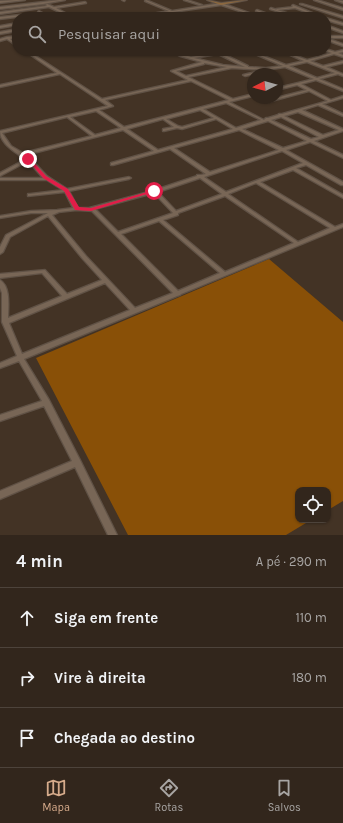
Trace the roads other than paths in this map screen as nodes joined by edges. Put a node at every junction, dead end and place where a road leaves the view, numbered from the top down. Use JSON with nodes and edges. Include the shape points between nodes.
{"nodes":[{"id":1,"x":24,"y":0,"type":"edge"},
{"id":2,"x":37,"y":0,"type":"edge"},
{"id":3,"x":64,"y":0,"type":"edge"},
{"id":4,"x":185,"y":0,"type":"edge"},
{"id":5,"x":209,"y":0,"type":"edge"},
{"id":6,"x":245,"y":0,"type":"edge"},
{"id":7,"x":315,"y":0,"type":"edge"},
{"id":8,"x":336,"y":0,"type":"edge"},
{"id":9,"x":146,"y":1,"type":"dead end"},
{"id":10,"x":0,"y":2,"type":"edge"},
{"id":11,"x":343,"y":2,"type":"edge"},
{"id":12,"x":42,"y":3,"type":"junction"},
{"id":13,"x":85,"y":3,"type":"dead end"},
{"id":14,"x":221,"y":4,"type":"junction"},
{"id":15,"x":301,"y":4,"type":"dead end"},
{"id":16,"x":326,"y":4,"type":"junction"},
{"id":17,"x":50,"y":6,"type":"junction"},
{"id":18,"x":203,"y":6,"type":"junction"},
{"id":19,"x":309,"y":6,"type":"junction"},
{"id":20,"x":0,"y":8,"type":"edge"},
{"id":21,"x":54,"y":8,"type":"junction"},
{"id":22,"x":271,"y":8,"type":"dead end"},
{"id":23,"x":316,"y":8,"type":"junction"},
{"id":24,"x":33,"y":9,"type":"junction"},
{"id":25,"x":342,"y":9,"type":"edge"},
{"id":26,"x":274,"y":10,"type":"junction"},
{"id":27,"x":302,"y":10,"type":"junction"},
{"id":28,"x":171,"y":11,"type":"junction"},
{"id":29,"x":257,"y":11,"type":"dead end"},
{"id":30,"x":38,"y":12,"type":"edge"},
{"id":31,"x":62,"y":12,"type":"edge"},
{"id":32,"x":165,"y":12,"type":"edge"},
{"id":33,"x":245,"y":12,"type":"edge"},
{"id":34,"x":260,"y":12,"type":"edge"},
{"id":35,"x":282,"y":12,"type":"edge"},
{"id":36,"x":307,"y":12,"type":"edge"},
{"id":37,"x":327,"y":12,"type":"joint"},
{"id":38,"x":0,"y":13,"type":"edge"},
{"id":39,"x":332,"y":13,"type":"edge"},
{"id":40,"x":342,"y":16,"type":"edge"},
{"id":41,"x":10,"y":17,"type":"edge"},
{"id":42,"x":0,"y":18,"type":"edge"},
{"id":43,"x":331,"y":20,"type":"edge"},
{"id":44,"x":342,"y":23,"type":"edge"},
{"id":45,"x":12,"y":25,"type":"edge"},
{"id":46,"x":331,"y":25,"type":"edge"},
{"id":47,"x":0,"y":27,"type":"edge"},
{"id":48,"x":331,"y":28,"type":"edge"},
{"id":49,"x":336,"y":29,"type":"junction"},
{"id":50,"x":331,"y":30,"type":"edge"},
{"id":51,"x":12,"y":31,"type":"edge"},
{"id":52,"x":343,"y":32,"type":"edge"},
{"id":53,"x":0,"y":33,"type":"edge"},
{"id":54,"x":343,"y":37,"type":"edge"},
{"id":55,"x":7,"y":38,"type":"junction"},
{"id":56,"x":12,"y":38,"type":"edge"},
{"id":57,"x":331,"y":38,"type":"edge"},
{"id":58,"x":331,"y":39,"type":"edge"},
{"id":59,"x":0,"y":40,"type":"edge"},
{"id":60,"x":12,"y":42,"type":"edge"},
{"id":61,"x":343,"y":45,"type":"edge"},
{"id":62,"x":343,"y":51,"type":"edge"},
{"id":63,"x":331,"y":52,"type":"edge"},
{"id":64,"x":334,"y":53,"type":"junction"},
{"id":65,"x":331,"y":54,"type":"edge"},
{"id":66,"x":34,"y":56,"type":"edge"},
{"id":67,"x":181,"y":56,"type":"edge"},
{"id":68,"x":200,"y":56,"type":"edge"},
{"id":69,"x":225,"y":56,"type":"edge"},
{"id":70,"x":261,"y":56,"type":"edge"},
{"id":71,"x":294,"y":56,"type":"edge"},
{"id":72,"x":321,"y":56,"type":"edge"},
{"id":73,"x":343,"y":56,"type":"edge"},
{"id":74,"x":187,"y":59,"type":"junction"},
{"id":75,"x":304,"y":60,"type":"junction"},
{"id":76,"x":207,"y":62,"type":"junction"},
{"id":77,"x":343,"y":62,"type":"edge"},
{"id":78,"x":284,"y":66,"type":"junction"},
{"id":79,"x":236,"y":67,"type":"junction"},
{"id":80,"x":323,"y":67,"type":"junction"},
{"id":81,"x":249,"y":68,"type":"joint"},
{"id":82,"x":276,"y":68,"type":"edge"},
{"id":83,"x":60,"y":73,"type":"junction"},
{"id":84,"x":338,"y":73,"type":"junction"},
{"id":85,"x":343,"y":75,"type":"edge"},
{"id":86,"x":184,"y":77,"type":"junction"},
{"id":87,"x":316,"y":79,"type":"junction"},
{"id":88,"x":190,"y":80,"type":"junction"},
{"id":89,"x":298,"y":84,"type":"junction"},
{"id":90,"x":0,"y":86,"type":"edge"},
{"id":91,"x":283,"y":88,"type":"edge"},
{"id":92,"x":310,"y":90,"type":"junction"},
{"id":93,"x":343,"y":90,"type":"edge"},
{"id":94,"x":247,"y":96,"type":"edge"},
{"id":95,"x":283,"y":97,"type":"edge"},
{"id":96,"x":343,"y":97,"type":"edge"},
{"id":97,"x":335,"y":99,"type":"junction"},
{"id":98,"x":102,"y":100,"type":"junction"},
{"id":99,"x":232,"y":100,"type":"junction"},
{"id":100,"x":331,"y":101,"type":"junction"},
{"id":101,"x":226,"y":102,"type":"junction"},
{"id":102,"x":343,"y":102,"type":"edge"},
{"id":103,"x":318,"y":104,"type":"junction"},
{"id":104,"x":201,"y":109,"type":"junction"},
{"id":105,"x":96,"y":110,"type":"junction"},
{"id":106,"x":298,"y":110,"type":"junction"},
{"id":107,"x":280,"y":115,"type":"junction"},
{"id":108,"x":343,"y":115,"type":"edge"},
{"id":109,"x":68,"y":117,"type":"junction"},
{"id":110,"x":217,"y":118,"type":"junction"},
{"id":111,"x":164,"y":119,"type":"junction"},
{"id":112,"x":265,"y":119,"type":"junction"},
{"id":113,"x":177,"y":127,"type":"junction"},
{"id":114,"x":125,"y":128,"type":"junction"},
{"id":115,"x":238,"y":128,"type":"junction"},
{"id":116,"x":164,"y":130,"type":"dead end"},
{"id":117,"x":343,"y":130,"type":"edge"},
{"id":118,"x":0,"y":133,"type":"edge"},
{"id":119,"x":95,"y":136,"type":"junction"},
{"id":120,"x":321,"y":136,"type":"junction"},
{"id":121,"x":311,"y":140,"type":"junction"},
{"id":122,"x":171,"y":148,"type":"junction"},
{"id":123,"x":281,"y":149,"type":"junction"},
{"id":124,"x":156,"y":152,"type":"junction"},
{"id":125,"x":21,"y":155,"type":"junction"},
{"id":126,"x":343,"y":157,"type":"edge"},
{"id":127,"x":28,"y":159,"type":"junction"},
{"id":128,"x":306,"y":163,"type":"junction"},
{"id":129,"x":112,"y":164,"type":"dead end"},
{"id":130,"x":294,"y":168,"type":"junction"},
{"id":131,"x":208,"y":173,"type":"junction"},
{"id":132,"x":0,"y":176,"type":"edge"},
{"id":133,"x":199,"y":176,"type":"junction"},
{"id":134,"x":129,"y":178,"type":"dead end"},
{"id":135,"x":0,"y":179,"type":"edge"},
{"id":136,"x":48,"y":179,"type":"junction"},
{"id":137,"x":258,"y":182,"type":"junction"},
{"id":138,"x":343,"y":184,"type":"edge"},
{"id":139,"x":66,"y":191,"type":"junction"},
{"id":140,"x":154,"y":191,"type":"junction"},
{"id":141,"x":226,"y":194,"type":"junction"},
{"id":142,"x":30,"y":195,"type":"dead end"},
{"id":143,"x":343,"y":197,"type":"edge"},
{"id":144,"x":77,"y":209,"type":"junction"},
{"id":145,"x":91,"y":209,"type":"junction"},
{"id":146,"x":61,"y":211,"type":"junction"},
{"id":147,"x":175,"y":213,"type":"junction"},
{"id":148,"x":49,"y":214,"type":"junction"},
{"id":149,"x":0,"y":217,"type":"edge"},
{"id":150,"x":160,"y":220,"type":"junction"},
{"id":151,"x":343,"y":225,"type":"edge"},
{"id":152,"x":335,"y":229,"type":"junction"},
{"id":153,"x":117,"y":234,"type":"junction"},
{"id":154,"x":298,"y":244,"type":"junction"},
{"id":155,"x":0,"y":252,"type":"edge"},
{"id":156,"x":224,"y":274,"type":"junction"},
{"id":157,"x":0,"y":276,"type":"edge"},
{"id":158,"x":106,"y":280,"type":"junction"},
{"id":159,"x":0,"y":282,"type":"edge"},
{"id":160,"x":178,"y":294,"type":"junction"},
{"id":161,"x":66,"y":297,"type":"junction"},
{"id":162,"x":134,"y":311,"type":"junction"},
{"id":163,"x":5,"y":322,"type":"junction"},
{"id":164,"x":21,"y":359,"type":"junction"},
{"id":165,"x":0,"y":366,"type":"edge"},
{"id":166,"x":46,"y":402,"type":"junction"},
{"id":167,"x":0,"y":418,"type":"edge"},
{"id":168,"x":77,"y":462,"type":"junction"},
{"id":169,"x":0,"y":495,"type":"edge"},
{"id":170,"x":113,"y":535,"type":"edge"}],
"edges":[{"from":1,"to":10,"type":"street"},
{"from":2,"to":12,"type":"street"},
{"from":3,"to":12,"type":"street"},
{"from":4,"to":18,"type":"street"},
{"from":5,"to":14,"type":"street"},
{"from":6,"to":14,"type":"street"},
{"from":7,"to":16,"type":"street"},
{"from":8,"to":11,"type":"street"},
{"from":9,"to":28,"type":"street"},
{"from":12,"to":17,"type":"street"},
{"from":12,"to":20,"type":"street"},
{"from":13,"to":21,"type":"street"},
{"from":14,"to":18,"type":"street"},
{"from":14,"to":33,"type":"street"},
{"from":15,"to":19,"type":"street"},
{"from":16,"to":19,"type":"street"},
{"from":16,"to":25,"type":"street"},
{"from":17,"to":21,"type":"street"},
{"from":17,"to":24,"type":"street"},
{"from":18,"to":28,"type":"street"},
{"from":19,"to":23,"type":"street"},
{"from":21,"to":31,"type":"street"},
{"from":22,"to":26,"type":"street"},
{"from":23,"to":27,"type":"street"},
{"from":23,"to":37,"type":"street"},
{"from":24,"to":30,"type":"street"},
{"from":24,"to":38,"type":"street"},
{"from":25,"to":37,"type":"street"},
{"from":26,"to":27,"type":"street","via":[[295,6]]},
{"from":26,"to":35,"type":"street"},
{"from":27,"to":36,"type":"street"},
{"from":28,"to":32,"type":"street"},
{"from":29,"to":34,"type":"street"},
{"from":39,"to":40,"type":"street"},
{"from":41,"to":42,"type":"street"},
{"from":43,"to":44,"type":"street"},
{"from":44,"to":46,"type":"street"},
{"from":45,"to":47,"type":"street"},
{"from":48,"to":49,"type":"street"},
{"from":49,"to":50,"type":"street"},
{"from":49,"to":52,"type":"street"},
{"from":51,"to":53,"type":"street"},
{"from":54,"to":57,"type":"street"},
{"from":55,"to":56,"type":"street"},
{"from":55,"to":59,"type":"street"},
{"from":55,"to":60,"type":"street"},
{"from":58,"to":61,"type":"street"},
{"from":62,"to":64,"type":"street"},
{"from":63,"to":64,"type":"street"},
{"from":64,"to":65,"type":"street"},
{"from":64,"to":73,"type":"street"},
{"from":66,"to":83,"type":"street"},
{"from":67,"to":74,"type":"street"},
{"from":68,"to":74,"type":"street"},
{"from":69,"to":81,"type":"street"},
{"from":70,"to":78,"type":"street"},
{"from":71,"to":75,"type":"street"},
{"from":72,"to":75,"type":"street"},
{"from":74,"to":76,"type":"street"},
{"from":75,"to":78,"type":"street"},
{"from":75,"to":80,"type":"street"},
{"from":76,"to":79,"type":"street"},
{"from":76,"to":86,"type":"street","via":[[173,71]]},
{"from":77,"to":80,"type":"street"},
{"from":78,"to":82,"type":"street"},
{"from":78,"to":87,"type":"street"},
{"from":79,"to":81,"type":"street"},
{"from":79,"to":86,"type":"street"},
{"from":80,"to":84,"type":"street"},
{"from":83,"to":90,"type":"street"},
{"from":83,"to":98,"type":"street"},
{"from":84,"to":85,"type":"street"},
{"from":84,"to":87,"type":"street"},
{"from":86,"to":88,"type":"street"},
{"from":87,"to":89,"type":"street"},
{"from":87,"to":93,"type":"street"},
{"from":88,"to":98,"type":"street"},
{"from":88,"to":99,"type":"street"},
{"from":89,"to":91,"type":"street"},
{"from":89,"to":92,"type":"street"},
{"from":92,"to":95,"type":"street"},
{"from":92,"to":100,"type":"street"},
{"from":94,"to":99,"type":"street"},
{"from":96,"to":97,"type":"street"},
{"from":97,"to":100,"type":"street"},
{"from":97,"to":102,"type":"street"},
{"from":98,"to":105,"type":"street","via":[[110,106]]},
{"from":99,"to":101,"type":"street"},
{"from":100,"to":103,"type":"street"},
{"from":101,"to":104,"type":"street"},
{"from":101,"to":112,"type":"street"},
{"from":103,"to":106,"type":"street"},
{"from":103,"to":108,"type":"street"},
{"from":104,"to":110,"type":"street"},
{"from":104,"to":111,"type":"street"},
{"from":105,"to":109,"type":"street"},
{"from":105,"to":114,"type":"street"},
{"from":106,"to":107,"type":"street"},
{"from":106,"to":117,"type":"street"},
{"from":107,"to":112,"type":"street"},
{"from":107,"to":120,"type":"street"},
{"from":109,"to":118,"type":"street"},
{"from":109,"to":119,"type":"street"},
{"from":110,"to":113,"type":"street","via":[[182,128]]},
{"from":110,"to":115,"type":"street"},
{"from":111,"to":113,"type":"street"},
{"from":111,"to":114,"type":"street"},
{"from":112,"to":115,"type":"street"},
{"from":112,"to":121,"type":"street"},
{"from":113,"to":116,"type":"street"},
{"from":114,"to":119,"type":"street"},
{"from":114,"to":124,"type":"street"},
{"from":115,"to":122,"type":"street"},
{"from":115,"to":123,"type":"street"},
{"from":117,"to":120,"type":"street"},
{"from":118,"to":125,"type":"street","via":[[10,147]]},
{"from":119,"to":125,"type":"street"},
{"from":120,"to":121,"type":"street"},
{"from":121,"to":123,"type":"street"},
{"from":121,"to":126,"type":"street"},
{"from":122,"to":124,"type":"street"},
{"from":122,"to":131,"type":"street"},
{"from":123,"to":128,"type":"street"},
{"from":123,"to":131,"type":"street"},
{"from":124,"to":129,"type":"street"},
{"from":125,"to":127,"type":"street"},
{"from":127,"to":132,"type":"street"},
{"from":127,"to":136,"type":"street"},
{"from":128,"to":130,"type":"street"},
{"from":128,"to":138,"type":"street"},
{"from":130,"to":137,"type":"street"},
{"from":130,"to":143,"type":"street"},
{"from":131,"to":133,"type":"street"},
{"from":133,"to":140,"type":"street"},
{"from":133,"to":141,"type":"street"},
{"from":134,"to":139,"type":"street"},
{"from":135,"to":136,"type":"street"},
{"from":136,"to":139,"type":"street"},
{"from":137,"to":141,"type":"street"},
{"from":137,"to":152,"type":"street"},
{"from":139,"to":142,"type":"street"},
{"from":139,"to":144,"type":"street"},
{"from":140,"to":145,"type":"street"},
{"from":140,"to":147,"type":"street"},
{"from":141,"to":147,"type":"street"},
{"from":141,"to":154,"type":"street"},
{"from":144,"to":145,"type":"street"},
{"from":144,"to":146,"type":"street"},
{"from":145,"to":153,"type":"street"},
{"from":146,"to":148,"type":"street"},
{"from":146,"to":149,"type":"street"},
{"from":147,"to":150,"type":"street"},
{"from":148,"to":155,"type":"street","via":[[8,236]]},
{"from":148,"to":158,"type":"street"},
{"from":150,"to":153,"type":"street"},
{"from":150,"to":156,"type":"street"},
{"from":151,"to":152,"type":"street"},
{"from":152,"to":154,"type":"street"},
{"from":153,"to":160,"type":"street"},
{"from":154,"to":156,"type":"street"},
{"from":156,"to":160,"type":"street"},
{"from":157,"to":161,"type":"street","via":[[43,271]]},
{"from":158,"to":161,"type":"street"},
{"from":158,"to":162,"type":"street"},
{"from":159,"to":163,"type":"street","via":[[5,293]]},
{"from":160,"to":162,"type":"street"},
{"from":161,"to":163,"type":"street"},
{"from":162,"to":164,"type":"street"},
{"from":163,"to":164,"type":"street"},
{"from":164,"to":165,"type":"street"},
{"from":164,"to":166,"type":"street"},
{"from":166,"to":167,"type":"street"},
{"from":166,"to":168,"type":"street"},
{"from":168,"to":169,"type":"street"},
{"from":168,"to":170,"type":"street"}]}
